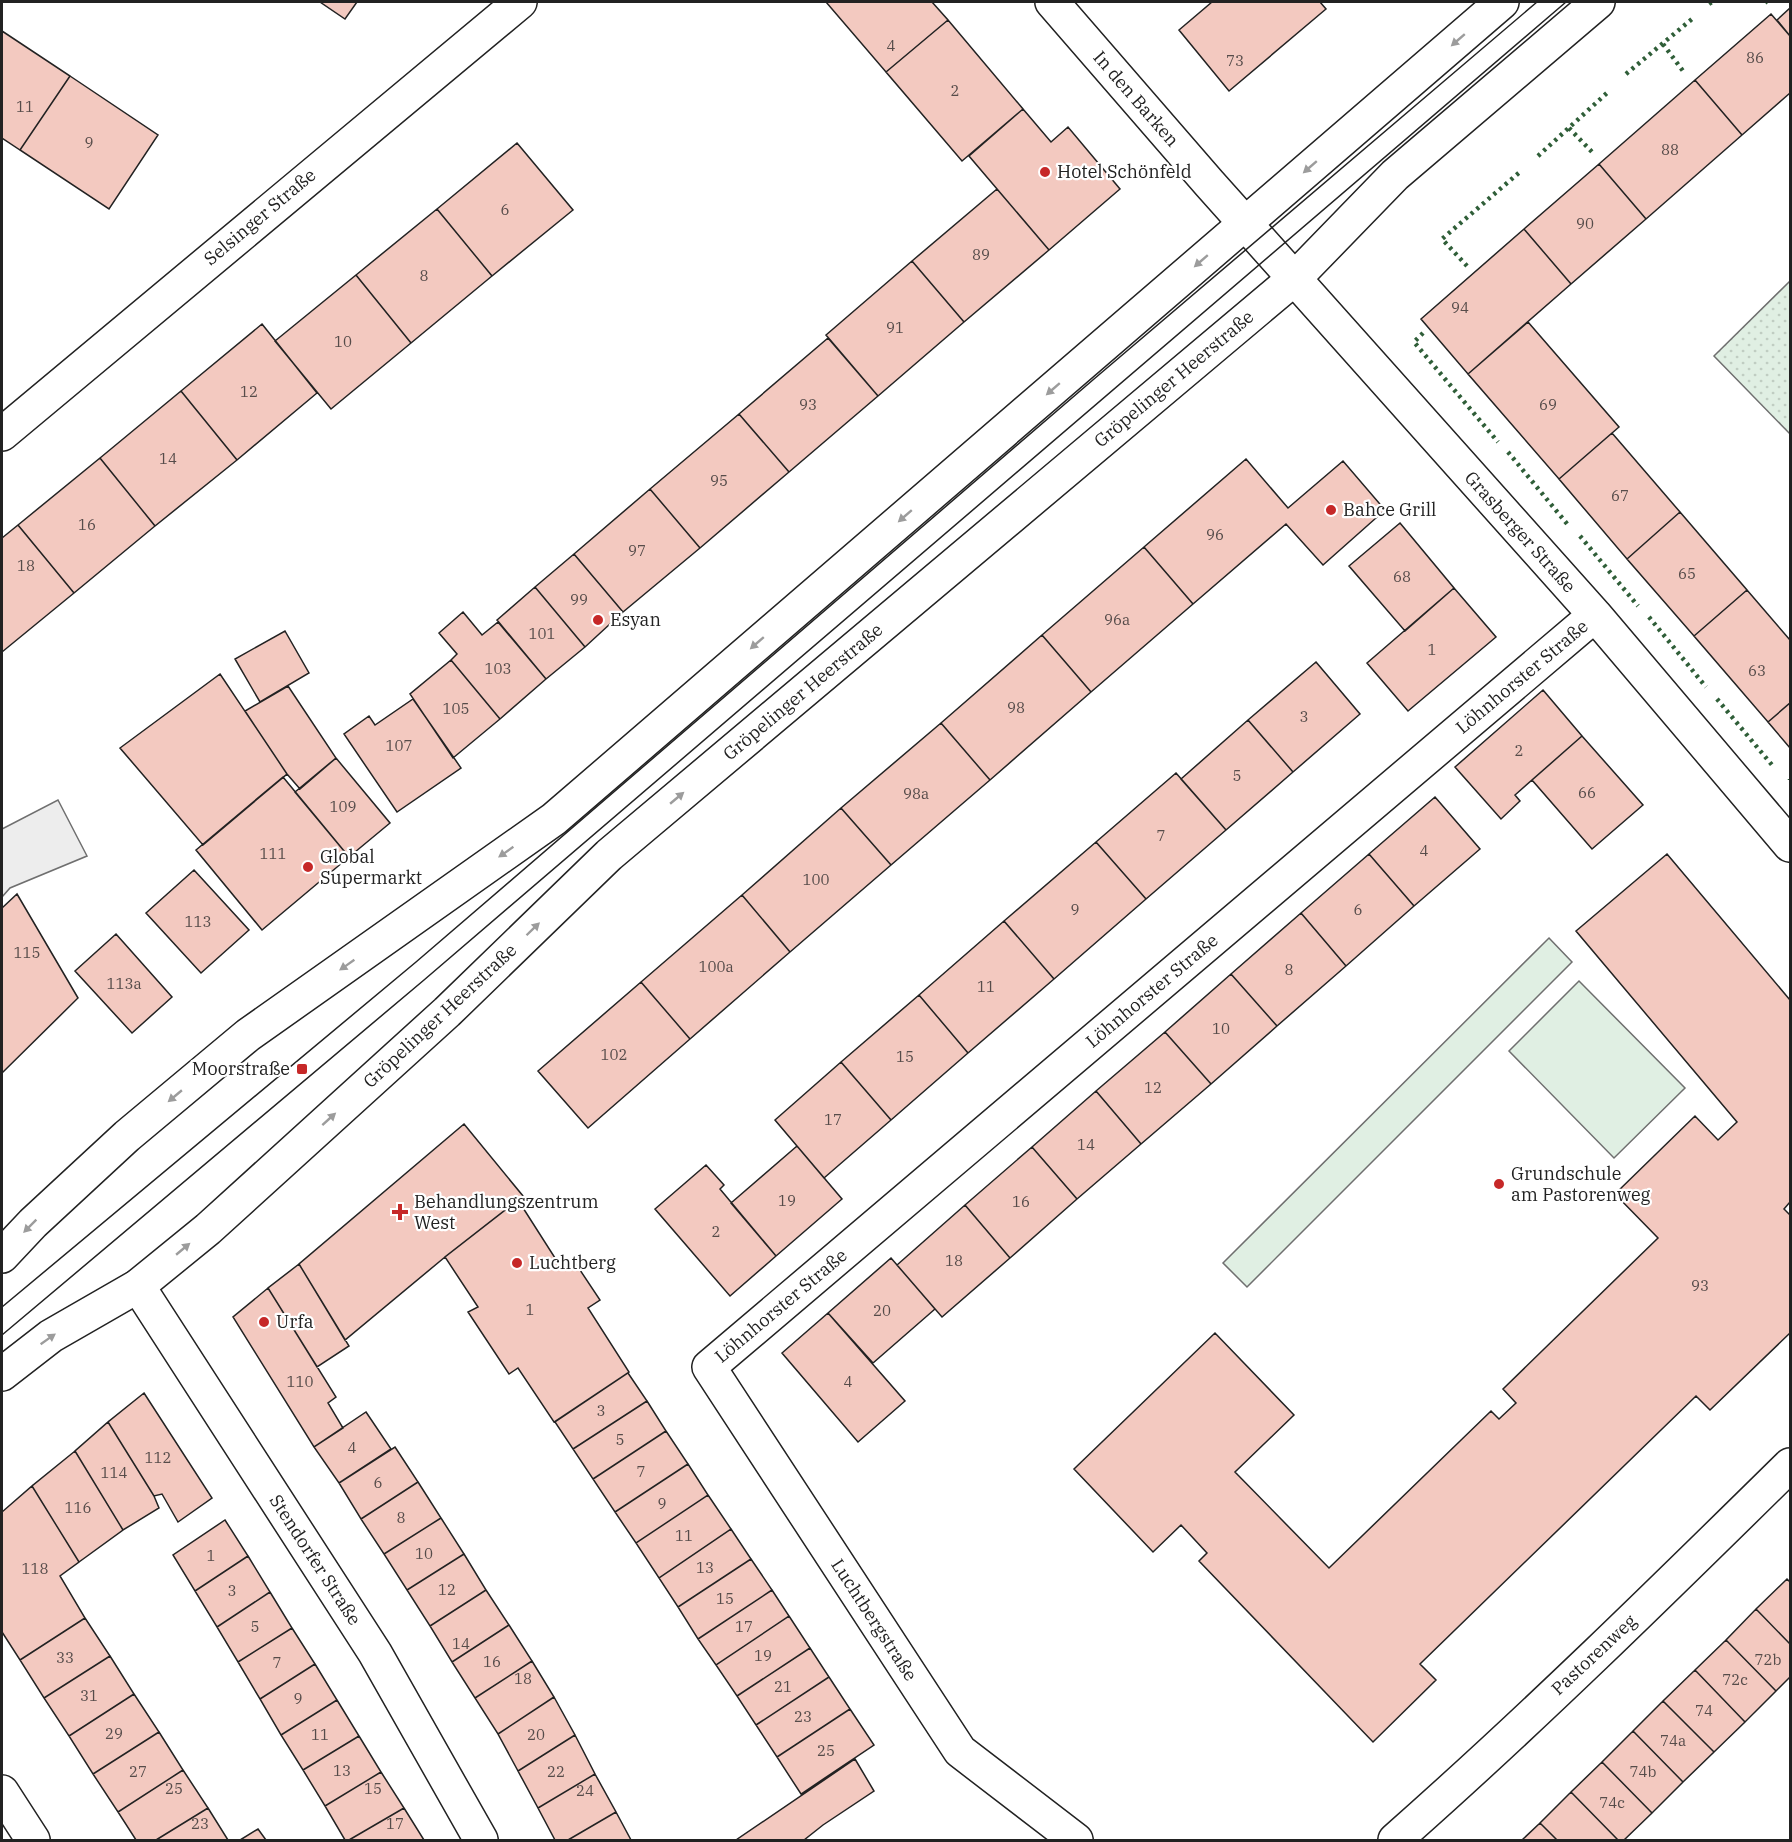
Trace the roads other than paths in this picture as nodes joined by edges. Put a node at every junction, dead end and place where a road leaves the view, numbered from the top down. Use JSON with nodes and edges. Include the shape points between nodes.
{"nodes":[{"id":1,"x":520,"y":2,"type":"edge"},
{"id":2,"x":1052,"y":2,"type":"edge"},
{"id":3,"x":1502,"y":2,"type":"edge"},
{"id":4,"x":1599,"y":2,"type":"edge"},
{"id":5,"x":1245,"y":223,"type":"junction"},
{"id":6,"x":1295,"y":278,"type":"junction"},
{"id":7,"x":2,"y":434,"type":"edge"},
{"id":8,"x":1595,"y":615,"type":"junction"},
{"id":9,"x":1791,"y":845,"type":"edge"},
{"id":10,"x":2,"y":1256,"type":"edge"},
{"id":11,"x":138,"y":1286,"type":"junction"},
{"id":12,"x":709,"y":1367,"type":"joint"},
{"id":13,"x":2,"y":1374,"type":"edge"},
{"id":14,"x":1791,"y":1465,"type":"edge"},
{"id":15,"x":2,"y":1792,"type":"edge"},
{"id":16,"x":33,"y":1840,"type":"edge"},
{"id":17,"x":482,"y":1840,"type":"edge"},
{"id":18,"x":1076,"y":1840,"type":"edge"},
{"id":19,"x":1395,"y":1840,"type":"edge"}],
"edges":[{"from":1,"to":7,"type":"street","name":"Selsinger Straße"},
{"from":2,"to":5,"type":"street","name":"In den Barken"},
{"from":3,"to":5,"type":"street","one_way":true},
{"from":4,"to":6,"type":"street","name":"Gröpelinger Heerstraße","via":[[1395,175]]},
{"from":5,"to":6,"type":"street","name":"Grasberger Straße"},
{"from":5,"to":10,"type":"street","one_way":true,"via":[[554,819],[248,1035],[127,1136]]},
{"from":6,"to":8,"type":"street","name":"Grasberger Straße"},
{"from":11,"to":6,"type":"street","name":"Gröpelinger Heerstraße","one_way":true,"via":[[208,1229],[447,1012],[609,855]]},
{"from":8,"to":9,"type":"street","name":"Grasberger Straße"},
{"from":8,"to":12,"type":"street","name":"Löhnhorster Straße"},
{"from":13,"to":11,"type":"street","name":"Gröpelinger Heerstraße","one_way":true,"via":[[51,1336]]},
{"from":11,"to":17,"type":"street","name":"Stendorfer Straße","via":[[375,1653]]},
{"from":12,"to":18,"type":"street","name":"Luchtbergstraße","via":[[960,1751]]},
{"from":14,"to":19,"type":"street","name":"Pastorenweg"},
{"from":15,"to":16,"type":"street"}]}
